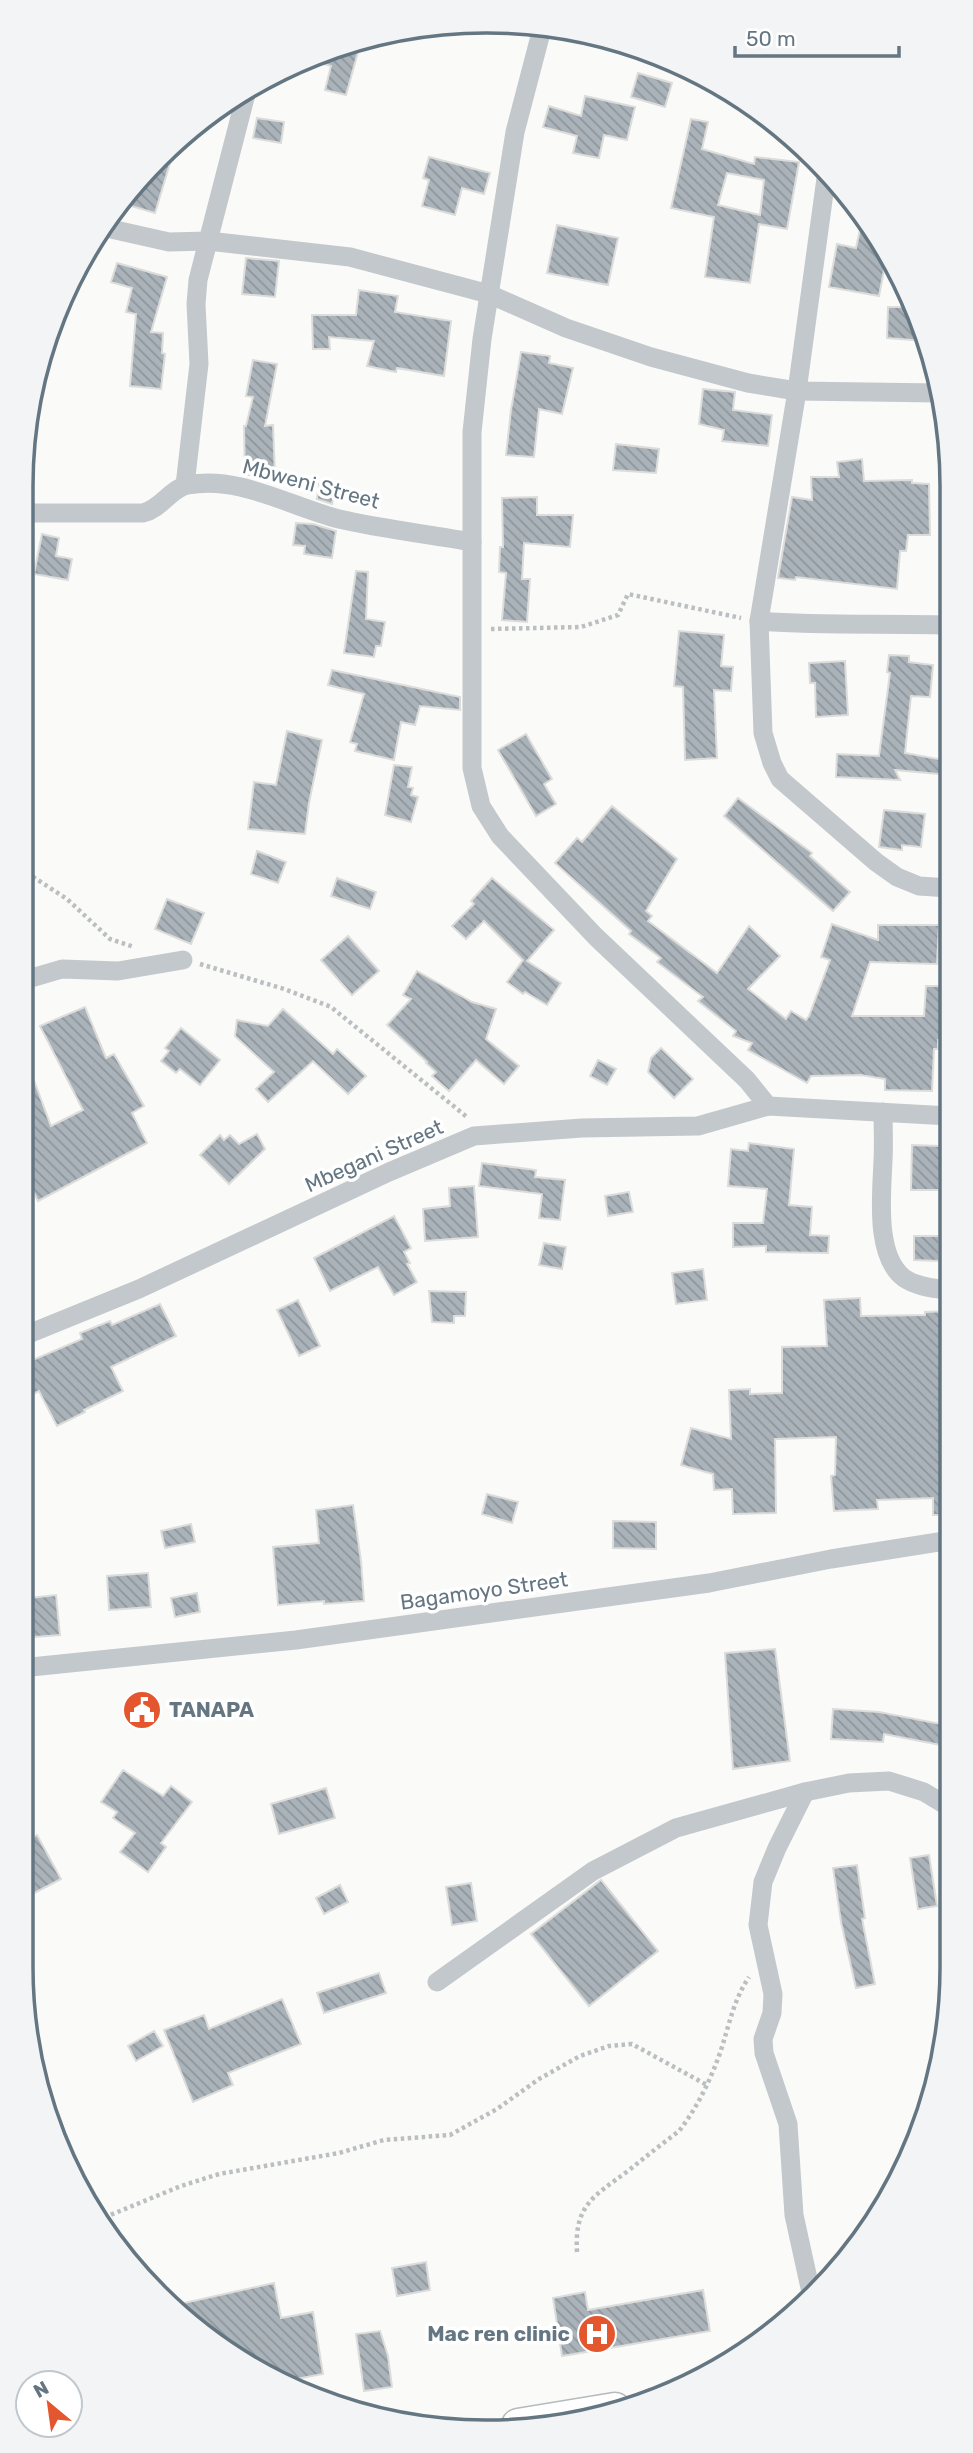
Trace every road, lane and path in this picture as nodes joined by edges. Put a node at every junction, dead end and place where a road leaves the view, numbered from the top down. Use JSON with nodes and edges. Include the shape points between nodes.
{"nodes":[{"id":1,"x":540,"y":36,"type":"edge"},
{"id":2,"x":243,"y":105,"type":"edge"},
{"id":3,"x":825,"y":186,"type":"edge"},
{"id":4,"x":113,"y":230,"type":"edge"},
{"id":5,"x":208,"y":241,"type":"junction"},
{"id":6,"x":489,"y":294,"type":"junction"},
{"id":7,"x":797,"y":391,"type":"junction"},
{"id":8,"x":930,"y":393,"type":"edge"},
{"id":9,"x":185,"y":485,"type":"junction"},
{"id":10,"x":33,"y":513,"type":"edge"},
{"id":11,"x":472,"y":542,"type":"junction"},
{"id":12,"x":759,"y":621,"type":"junction"},
{"id":13,"x":940,"y":625,"type":"edge"},
{"id":14,"x":470,"y":631,"type":"junction"},
{"id":15,"x":33,"y":877,"type":"edge"},
{"id":16,"x":940,"y":887,"type":"edge"},
{"id":17,"x":143,"y":949,"type":"dead end"},
{"id":18,"x":183,"y":960,"type":"joint"},
{"id":19,"x":33,"y":977,"type":"edge"},
{"id":20,"x":768,"y":1106,"type":"junction"},
{"id":21,"x":883,"y":1112,"type":"junction"},
{"id":22,"x":940,"y":1115,"type":"edge"},
{"id":23,"x":488,"y":1135,"type":"junction"},
{"id":24,"x":940,"y":1289,"type":"edge"},
{"id":25,"x":33,"y":1332,"type":"edge"},
{"id":26,"x":940,"y":1543,"type":"edge"},
{"id":27,"x":33,"y":1667,"type":"edge"},
{"id":28,"x":805,"y":1792,"type":"junction"},
{"id":29,"x":940,"y":1802,"type":"edge"},
{"id":30,"x":765,"y":1950,"type":"junction"},
{"id":31,"x":437,"y":1982,"type":"dead end"},
{"id":32,"x":707,"y":2085,"type":"junction"},
{"id":33,"x":109,"y":2216,"type":"edge"},
{"id":34,"x":577,"y":2252,"type":"dead end"},
{"id":35,"x":809,"y":2285,"type":"edge"}],
"edges":[{"from":1,"to":6,"type":"street","via":[[515,132]]},
{"from":2,"to":5,"type":"street"},
{"from":3,"to":7,"type":"street"},
{"from":4,"to":5,"type":"street","via":[[169,242]]},
{"from":5,"to":6,"type":"street","via":[[350,257]]},
{"from":5,"to":9,"type":"street","via":[[198,280],[199,364]]},
{"from":6,"to":7,"type":"street","via":[[566,328],[651,357]]},
{"from":6,"to":11,"type":"street","via":[[472,432]]},
{"from":7,"to":8,"type":"street"},
{"from":7,"to":12,"type":"street"},
{"from":9,"to":10,"type":"street","via":[[144,513]]},
{"from":9,"to":11,"type":"street","name":"Mbweni Street","via":[[249,489],[341,519]]},
{"from":11,"to":14,"type":"street"},
{"from":12,"to":13,"type":"street"},
{"from":12,"to":14,"type":"path","via":[[628,594],[618,615],[594,624]]},
{"from":12,"to":16,"type":"street","via":[[764,733],[780,779],[897,877],[919,886]]},
{"from":14,"to":20,"type":"street","via":[[472,768],[481,806],[500,836]]},
{"from":15,"to":17,"type":"path","via":[[67,899],[110,939]]},
{"from":18,"to":19,"type":"street","via":[[118,971],[62,969]]},
{"from":18,"to":23,"type":"path","via":[[331,1007]]},
{"from":20,"to":21,"type":"street","name":"Mbegani Street"},
{"from":20,"to":23,"type":"street","name":"Mbegani Street","via":[[698,1126]]},
{"from":21,"to":22,"type":"street","name":"Mbegani Street"},
{"from":21,"to":24,"type":"street","via":[[880,1198],[887,1250],[903,1277]]},
{"from":23,"to":25,"type":"street","name":"Mbegani Street","via":[[474,1136],[401,1167],[139,1289]]},
{"from":26,"to":27,"type":"street","name":"Bagamoyo Street","via":[[709,1583],[296,1640]]},
{"from":28,"to":29,"type":"street","via":[[889,1781]]},
{"from":28,"to":30,"type":"street","via":[[763,1882],[758,1924]]},
{"from":28,"to":31,"type":"street","via":[[676,1828],[634,1848],[557,1895]]},
{"from":30,"to":32,"type":"path","via":[[739,1991]]},
{"from":30,"to":35,"type":"street","via":[[773,1994],[764,2053],[788,2124],[794,2215]]},
{"from":32,"to":33,"type":"path","via":[[632,2044],[609,2046],[580,2056],[450,2135],[384,2140],[339,2153],[219,2174]]},
{"from":32,"to":34,"type":"path","via":[[679,2131],[597,2192],[579,2221]]}]}
